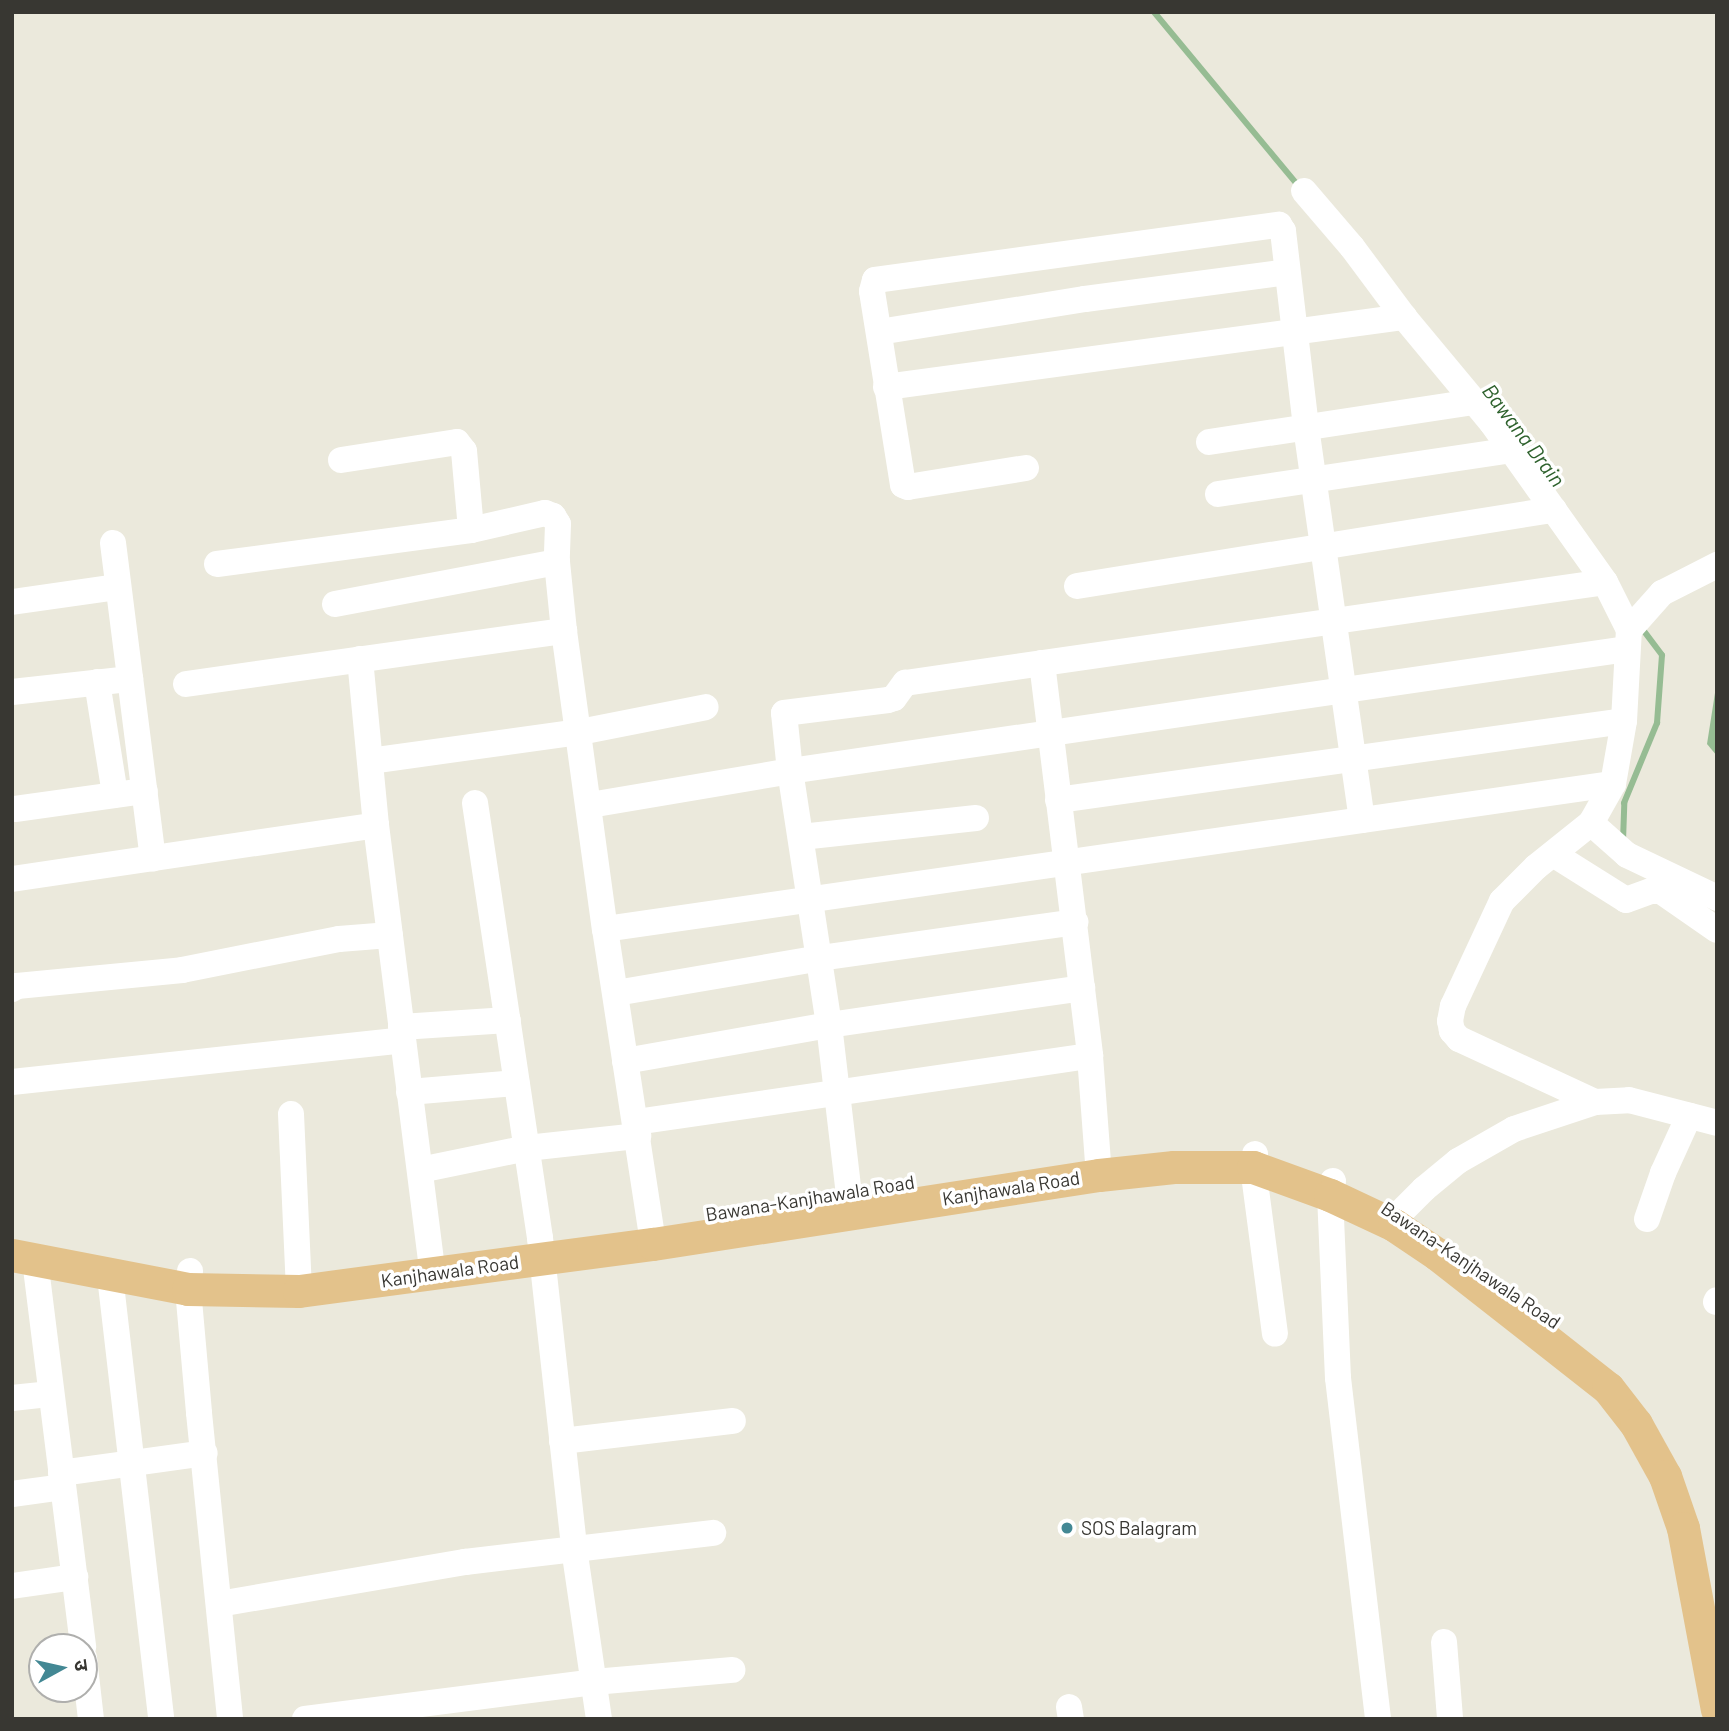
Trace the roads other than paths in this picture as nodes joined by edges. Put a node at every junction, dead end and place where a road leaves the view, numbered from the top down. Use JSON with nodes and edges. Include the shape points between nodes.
{"nodes":[{"id":1,"x":1304,"y":191,"type":"dead end"},
{"id":2,"x":1287,"y":272,"type":"junction"},
{"id":3,"x":1404,"y":317,"type":"junction"},
{"id":4,"x":1294,"y":331,"type":"junction"},
{"id":5,"x":879,"y":332,"type":"junction"},
{"id":6,"x":886,"y":387,"type":"junction"},
{"id":7,"x":1474,"y":402,"type":"junction"},
{"id":8,"x":1306,"y":427,"type":"junction"},
{"id":9,"x":1209,"y":442,"type":"dead end"},
{"id":10,"x":1511,"y":450,"type":"junction"},
{"id":11,"x":341,"y":460,"type":"dead end"},
{"id":12,"x":1027,"y":468,"type":"dead end"},
{"id":13,"x":1314,"y":480,"type":"junction"},
{"id":14,"x":1219,"y":494,"type":"dead end"},
{"id":15,"x":1554,"y":510,"type":"junction"},
{"id":16,"x":471,"y":530,"type":"junction"},
{"id":17,"x":113,"y":543,"type":"dead end"},
{"id":18,"x":1324,"y":546,"type":"junction"},
{"id":19,"x":557,"y":562,"type":"junction"},
{"id":20,"x":217,"y":564,"type":"dead end"},
{"id":21,"x":1717,"y":565,"type":"edge"},
{"id":22,"x":1605,"y":582,"type":"junction"},
{"id":23,"x":1077,"y":586,"type":"dead end"},
{"id":24,"x":118,"y":587,"type":"junction"},
{"id":25,"x":12,"y":602,"type":"edge"},
{"id":26,"x":335,"y":604,"type":"dead end"},
{"id":27,"x":1334,"y":621,"type":"junction"},
{"id":28,"x":564,"y":631,"type":"junction"},
{"id":29,"x":1629,"y":635,"type":"junction"},
{"id":30,"x":360,"y":659,"type":"junction"},
{"id":31,"x":1042,"y":663,"type":"junction"},
{"id":32,"x":130,"y":679,"type":"junction"},
{"id":33,"x":97,"y":682,"type":"junction"},
{"id":34,"x":186,"y":684,"type":"dead end"},
{"id":35,"x":1344,"y":691,"type":"junction"},
{"id":36,"x":12,"y":692,"type":"edge"},
{"id":37,"x":706,"y":707,"type":"dead end"},
{"id":38,"x":1623,"y":721,"type":"junction"},
{"id":39,"x":580,"y":732,"type":"junction"},
{"id":40,"x":1050,"y":734,"type":"junction"},
{"id":41,"x":1353,"y":758,"type":"junction"},
{"id":42,"x":370,"y":761,"type":"junction"},
{"id":43,"x":790,"y":772,"type":"junction"},
{"id":44,"x":1613,"y":784,"type":"junction"},
{"id":45,"x":145,"y":791,"type":"junction"},
{"id":46,"x":115,"y":795,"type":"junction"},
{"id":47,"x":1058,"y":800,"type":"junction"},
{"id":48,"x":475,"y":803,"type":"dead end"},
{"id":49,"x":590,"y":805,"type":"junction"},
{"id":50,"x":15,"y":809,"type":"dead end"},
{"id":51,"x":976,"y":818,"type":"dead end"},
{"id":52,"x":1362,"y":820,"type":"junction"},
{"id":53,"x":1591,"y":823,"type":"junction"},
{"id":54,"x":376,"y":825,"type":"junction"},
{"id":55,"x":801,"y":837,"type":"junction"},
{"id":56,"x":1553,"y":854,"type":"junction"},
{"id":57,"x":153,"y":858,"type":"junction"},
{"id":58,"x":1065,"y":862,"type":"junction"},
{"id":59,"x":12,"y":879,"type":"edge"},
{"id":60,"x":811,"y":897,"type":"junction"},
{"id":61,"x":1717,"y":898,"type":"edge"},
{"id":62,"x":1074,"y":922,"type":"junction"},
{"id":63,"x":605,"y":929,"type":"junction"},
{"id":64,"x":1717,"y":930,"type":"edge"},
{"id":65,"x":390,"y":934,"type":"junction"},
{"id":66,"x":820,"y":958,"type":"junction"},
{"id":67,"x":1082,"y":988,"type":"junction"},
{"id":68,"x":12,"y":989,"type":"edge"},
{"id":69,"x":615,"y":993,"type":"junction"},
{"id":70,"x":508,"y":1020,"type":"junction"},
{"id":71,"x":830,"y":1025,"type":"junction"},
{"id":72,"x":402,"y":1033,"type":"junction"},
{"id":73,"x":1090,"y":1056,"type":"junction"},
{"id":74,"x":625,"y":1061,"type":"junction"},
{"id":75,"x":12,"y":1082,"type":"edge"},
{"id":76,"x":517,"y":1083,"type":"junction"},
{"id":77,"x":410,"y":1092,"type":"junction"},
{"id":78,"x":837,"y":1092,"type":"junction"},
{"id":79,"x":1595,"y":1102,"type":"junction"},
{"id":80,"x":290,"y":1114,"type":"dead end"},
{"id":81,"x":1689,"y":1116,"type":"junction"},
{"id":82,"x":1717,"y":1123,"type":"edge"},
{"id":83,"x":637,"y":1129,"type":"junction"},
{"id":84,"x":527,"y":1148,"type":"junction"},
{"id":85,"x":1254,"y":1161,"type":"junction"},
{"id":86,"x":1099,"y":1166,"type":"junction"},
{"id":87,"x":420,"y":1170,"type":"junction"},
{"id":88,"x":1331,"y":1188,"type":"junction"},
{"id":89,"x":850,"y":1202,"type":"junction"},
{"id":90,"x":1397,"y":1219,"type":"junction"},
{"id":91,"x":1647,"y":1219,"type":"dead end"},
{"id":92,"x":652,"y":1234,"type":"junction"},
{"id":93,"x":542,"y":1248,"type":"junction"},
{"id":94,"x":20,"y":1251,"type":"edge"},
{"id":95,"x":432,"y":1264,"type":"junction"},
{"id":96,"x":110,"y":1276,"type":"junction"},
{"id":97,"x":189,"y":1280,"type":"junction"},
{"id":98,"x":298,"y":1283,"type":"junction"},
{"id":99,"x":1275,"y":1334,"type":"dead end"},
{"id":100,"x":51,"y":1394,"type":"junction"},
{"id":101,"x":12,"y":1398,"type":"edge"},
{"id":102,"x":733,"y":1422,"type":"dead end"},
{"id":103,"x":562,"y":1441,"type":"junction"},
{"id":104,"x":205,"y":1453,"type":"junction"},
{"id":105,"x":132,"y":1463,"type":"junction"},
{"id":106,"x":62,"y":1480,"type":"junction"},
{"id":107,"x":12,"y":1494,"type":"edge"},
{"id":108,"x":713,"y":1533,"type":"dead end"},
{"id":109,"x":1693,"y":1536,"type":"junction"},
{"id":110,"x":574,"y":1548,"type":"junction"},
{"id":111,"x":75,"y":1577,"type":"junction"},
{"id":112,"x":12,"y":1586,"type":"edge"},
{"id":113,"x":219,"y":1604,"type":"junction"},
{"id":114,"x":1717,"y":1614,"type":"edge"},
{"id":115,"x":81,"y":1633,"type":"edge"},
{"id":116,"x":1444,"y":1642,"type":"dead end"},
{"id":117,"x":732,"y":1670,"type":"dead end"},
{"id":118,"x":1713,"y":1670,"type":"edge"},
{"id":119,"x":594,"y":1682,"type":"junction"},
{"id":120,"x":1717,"y":1709,"type":"edge"},
{"id":121,"x":161,"y":1719,"type":"edge"},
{"id":122,"x":230,"y":1719,"type":"edge"},
{"id":123,"x":305,"y":1719,"type":"edge"},
{"id":124,"x":599,"y":1719,"type":"edge"},
{"id":125,"x":1378,"y":1719,"type":"edge"},
{"id":126,"x":1450,"y":1719,"type":"edge"}],
"edges":[{"from":1,"to":3,"type":"street"},
{"from":2,"to":4,"type":"street"},
{"from":2,"to":5,"type":"street"},
{"from":2,"to":5,"type":"street","via":[[1283,231],[1270,224],[881,277],[872,291]]},
{"from":3,"to":4,"type":"street"},
{"from":3,"to":7,"type":"street"},
{"from":4,"to":6,"type":"street"},
{"from":4,"to":8,"type":"street"},
{"from":5,"to":6,"type":"street"},
{"from":6,"to":12,"type":"street","via":[[903,485]]},
{"from":7,"to":8,"type":"street"},
{"from":7,"to":10,"type":"street"},
{"from":8,"to":9,"type":"street"},
{"from":8,"to":13,"type":"street"},
{"from":10,"to":13,"type":"street"},
{"from":10,"to":15,"type":"street"},
{"from":11,"to":16,"type":"street","via":[[457,442],[464,451]]},
{"from":13,"to":14,"type":"street"},
{"from":13,"to":18,"type":"street"},
{"from":15,"to":18,"type":"street"},
{"from":15,"to":22,"type":"street"},
{"from":16,"to":19,"type":"street","via":[[545,513],[558,524]]},
{"from":16,"to":20,"type":"street"},
{"from":17,"to":24,"type":"street"},
{"from":18,"to":23,"type":"street"},
{"from":18,"to":27,"type":"street"},
{"from":19,"to":26,"type":"street"},
{"from":19,"to":28,"type":"street"},
{"from":21,"to":29,"type":"street","via":[[1662,593]]},
{"from":22,"to":27,"type":"street"},
{"from":22,"to":29,"type":"street"},
{"from":24,"to":25,"type":"street"},
{"from":24,"to":32,"type":"street"},
{"from":27,"to":31,"type":"street"},
{"from":27,"to":35,"type":"street"},
{"from":28,"to":30,"type":"street"},
{"from":28,"to":39,"type":"street"},
{"from":29,"to":35,"type":"street"},
{"from":29,"to":38,"type":"street"},
{"from":30,"to":34,"type":"street"},
{"from":30,"to":42,"type":"street"},
{"from":31,"to":40,"type":"street"},
{"from":31,"to":43,"type":"street","via":[[905,683],[888,701],[784,713]]},
{"from":32,"to":33,"type":"street"},
{"from":32,"to":45,"type":"street"},
{"from":33,"to":36,"type":"street"},
{"from":33,"to":46,"type":"street"},
{"from":35,"to":40,"type":"street"},
{"from":35,"to":41,"type":"street"},
{"from":37,"to":39,"type":"street"},
{"from":38,"to":41,"type":"street"},
{"from":38,"to":44,"type":"street"},
{"from":39,"to":42,"type":"street"},
{"from":39,"to":49,"type":"street"},
{"from":40,"to":43,"type":"street"},
{"from":40,"to":47,"type":"street"},
{"from":41,"to":47,"type":"street"},
{"from":41,"to":52,"type":"street"},
{"from":42,"to":54,"type":"street"},
{"from":43,"to":49,"type":"street"},
{"from":43,"to":55,"type":"street"},
{"from":44,"to":52,"type":"street"},
{"from":44,"to":53,"type":"street"},
{"from":45,"to":46,"type":"street"},
{"from":45,"to":57,"type":"street"},
{"from":46,"to":50,"type":"street"},
{"from":47,"to":58,"type":"street"},
{"from":48,"to":70,"type":"street"},
{"from":49,"to":63,"type":"street"},
{"from":51,"to":55,"type":"street"},
{"from":52,"to":58,"type":"street"},
{"from":53,"to":56,"type":"street"},
{"from":53,"to":61,"type":"street","via":[[1627,855]]},
{"from":54,"to":57,"type":"street"},
{"from":54,"to":65,"type":"street"},
{"from":55,"to":60,"type":"street"},
{"from":56,"to":64,"type":"street","via":[[1626,900],[1661,891]]},
{"from":56,"to":79,"type":"street","via":[[1502,901],[1450,1021],[1459,1039]]},
{"from":57,"to":59,"type":"street"},
{"from":58,"to":60,"type":"street"},
{"from":58,"to":62,"type":"street"},
{"from":60,"to":63,"type":"street"},
{"from":60,"to":66,"type":"street"},
{"from":62,"to":66,"type":"street"},
{"from":62,"to":67,"type":"street"},
{"from":63,"to":69,"type":"street"},
{"from":65,"to":68,"type":"street","via":[[305,944],[182,970]]},
{"from":65,"to":72,"type":"street"},
{"from":66,"to":69,"type":"street"},
{"from":66,"to":71,"type":"street"},
{"from":67,"to":71,"type":"street"},
{"from":67,"to":73,"type":"street"},
{"from":69,"to":74,"type":"street"},
{"from":70,"to":72,"type":"street"},
{"from":70,"to":76,"type":"street"},
{"from":71,"to":74,"type":"street"},
{"from":71,"to":78,"type":"street"},
{"from":72,"to":75,"type":"street"},
{"from":72,"to":77,"type":"street"},
{"from":73,"to":78,"type":"street"},
{"from":73,"to":86,"type":"street"},
{"from":74,"to":83,"type":"street"},
{"from":76,"to":77,"type":"street"},
{"from":76,"to":84,"type":"street"},
{"from":77,"to":87,"type":"street"},
{"from":78,"to":83,"type":"street"},
{"from":78,"to":89,"type":"street"},
{"from":79,"to":81,"type":"street","via":[[1629,1100]]},
{"from":79,"to":90,"type":"street","via":[[1514,1129],[1458,1161]]},
{"from":80,"to":98,"type":"street"},
{"from":81,"to":82,"type":"street"},
{"from":81,"to":91,"type":"street"},
{"from":83,"to":84,"type":"street"},
{"from":83,"to":92,"type":"street"},
{"from":84,"to":87,"type":"street"},
{"from":84,"to":93,"type":"street"},
{"from":85,"to":86,"type":"main road","name":"Bawana-Kanjhawala Road","via":[[1175,1150]]},
{"from":85,"to":88,"type":"main road","name":"Bawana-Kanjhawala Road"},
{"from":85,"to":99,"type":"street"},
{"from":86,"to":89,"type":"main road","name":"Bawana-Kanjhawala Road"},
{"from":87,"to":95,"type":"street"},
{"from":88,"to":90,"type":"main road","name":"Bawana-Kanjhawala Road"},
{"from":88,"to":125,"type":"street","via":[[1338,1378]]},
{"from":89,"to":92,"type":"main road","name":"Bawana-Kanjhawala Road"},
{"from":90,"to":109,"type":"main road","name":"Bawana-Kanjhawala Road","via":[[1591,1346],[1621,1373],[1666,1434],[1681,1469]]},
{"from":92,"to":93,"type":"main road","name":"Bawana-Kanjhawala Road"},
{"from":93,"to":95,"type":"main road","name":"Bawana-Kanjhawala Road"},
{"from":93,"to":103,"type":"street"},
{"from":94,"to":96,"type":"main road"},
{"from":94,"to":97,"type":"main road","name":"Bawana-Kanjhawala Road","via":[[151,1268]]},
{"from":94,"to":100,"type":"street"},
{"from":95,"to":98,"type":"main road","name":"Bawana-Kanjhawala Road"},
{"from":96,"to":97,"type":"main road"},
{"from":96,"to":105,"type":"street"},
{"from":97,"to":98,"type":"main road","name":"Bawana-Kanjhawala Road"},
{"from":97,"to":104,"type":"street"},
{"from":100,"to":101,"type":"street"},
{"from":100,"to":106,"type":"street"},
{"from":102,"to":103,"type":"street"},
{"from":103,"to":110,"type":"street"},
{"from":104,"to":105,"type":"street"},
{"from":104,"to":113,"type":"street"},
{"from":105,"to":106,"type":"street"},
{"from":105,"to":121,"type":"street"},
{"from":106,"to":107,"type":"street"},
{"from":106,"to":111,"type":"street"},
{"from":108,"to":110,"type":"street"},
{"from":109,"to":114,"type":"main road","name":"Bawana-Kanjhawala Road"},
{"from":109,"to":118,"type":"main road"},
{"from":110,"to":113,"type":"street"},
{"from":110,"to":119,"type":"street"},
{"from":111,"to":112,"type":"street"},
{"from":111,"to":115,"type":"street"},
{"from":113,"to":122,"type":"street"},
{"from":116,"to":126,"type":"street"},
{"from":117,"to":119,"type":"street"},
{"from":118,"to":120,"type":"main road"},
{"from":119,"to":123,"type":"street"},
{"from":119,"to":124,"type":"street"}]}
